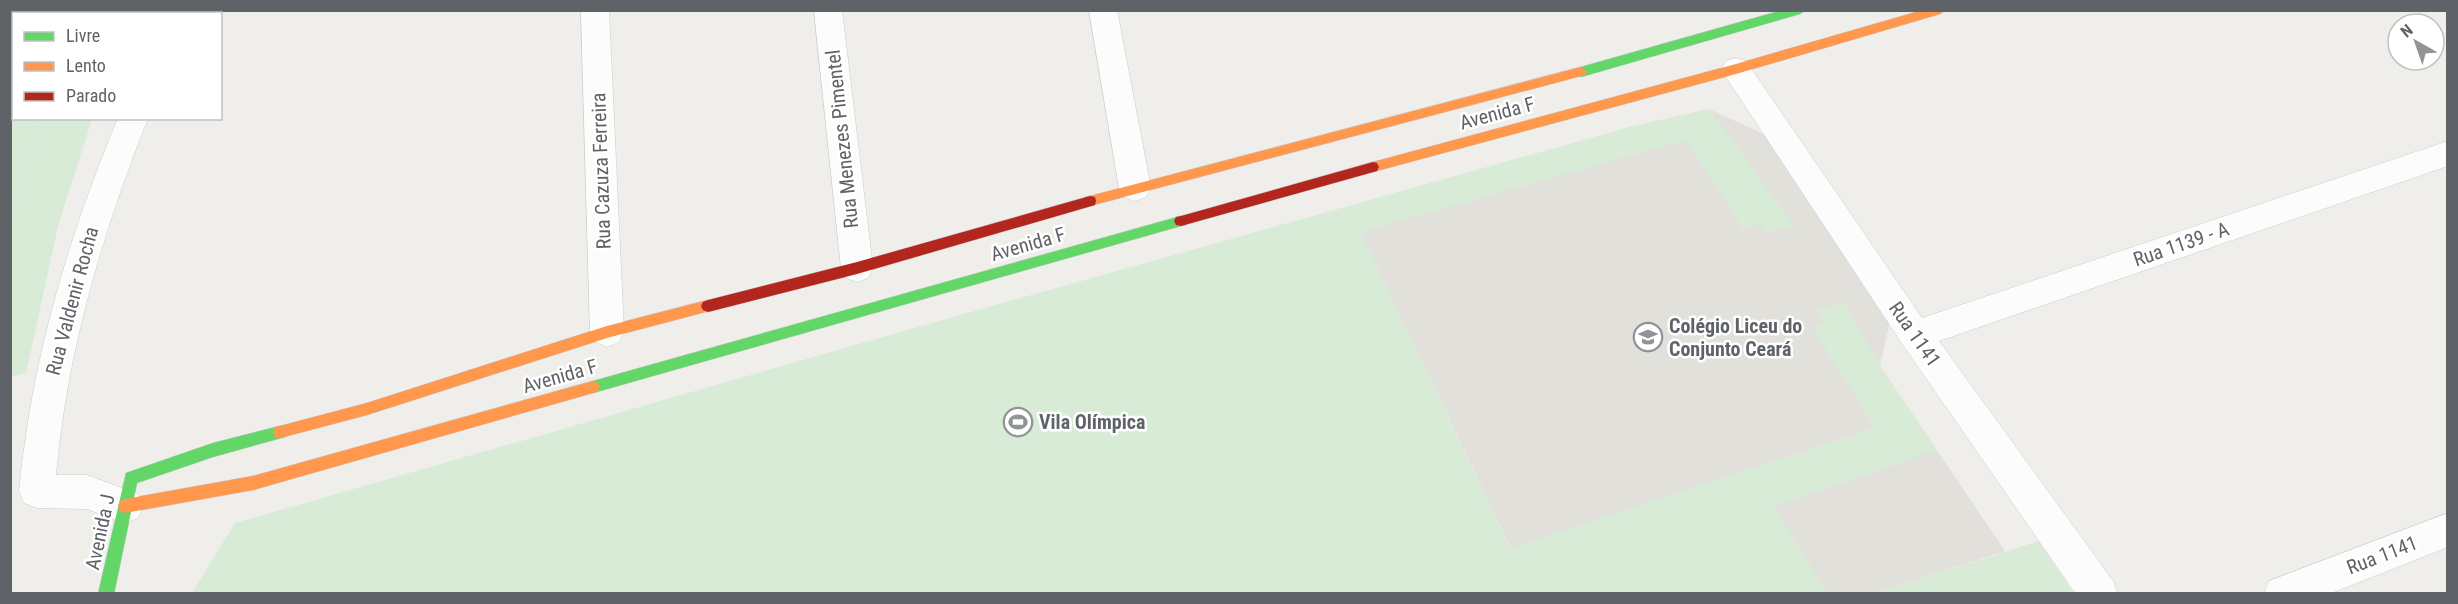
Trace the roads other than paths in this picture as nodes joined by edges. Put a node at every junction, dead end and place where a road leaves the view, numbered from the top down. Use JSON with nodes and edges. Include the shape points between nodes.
{"nodes":[{"id":1,"x":595,"y":10,"type":"edge"},
{"id":2,"x":828,"y":10,"type":"edge"},
{"id":3,"x":1103,"y":10,"type":"edge"},
{"id":4,"x":1800,"y":10,"type":"edge"},
{"id":5,"x":1940,"y":10,"type":"edge"},
{"id":6,"x":1737,"y":69,"type":"junction"},
{"id":7,"x":132,"y":120,"type":"edge"},
{"id":8,"x":2448,"y":153,"type":"edge"},
{"id":9,"x":1136,"y":188,"type":"junction"},
{"id":10,"x":856,"y":267,"type":"junction"},
{"id":11,"x":607,"y":332,"type":"junction"},
{"id":12,"x":1916,"y":335,"type":"junction"},
{"id":13,"x":128,"y":492,"type":"junction"},
{"id":14,"x":2448,"y":530,"type":"edge"},
{"id":15,"x":106,"y":594,"type":"edge"},
{"id":16,"x":2100,"y":594,"type":"edge"},
{"id":17,"x":2282,"y":594,"type":"edge"}],
"edges":[{"from":1,"to":11,"type":"street","name":"Rua Cazuza Ferreira"},
{"from":2,"to":10,"type":"street","name":"Rua Menezes Pimentel"},
{"from":3,"to":9,"type":"street"},
{"from":4,"to":9,"type":"street","name":"Avenida F","via":[[1581,72]]},
{"from":5,"to":6,"type":"street","name":"Avenida F"},
{"from":6,"to":12,"type":"street","name":"Rua 1141"},
{"from":6,"to":13,"type":"street","name":"Avenida F","via":[[1003,266],[253,483]]},
{"from":7,"to":13,"type":"street","name":"Rua Valdenir Rocha","via":[[91,226],[53,362],[37,491]]},
{"from":8,"to":12,"type":"street","name":"Rua 1139 - A"},
{"from":9,"to":10,"type":"street","name":"Avenida F","via":[[992,236]]},
{"from":10,"to":11,"type":"street","name":"Avenida F"},
{"from":11,"to":13,"type":"street","name":"Avenida F","via":[[367,409],[204,453]]},
{"from":12,"to":16,"type":"street","name":"Rua 1141"},
{"from":13,"to":15,"type":"street","name":"Avenida J"},
{"from":14,"to":17,"type":"street","name":"Rua 1141"}]}
